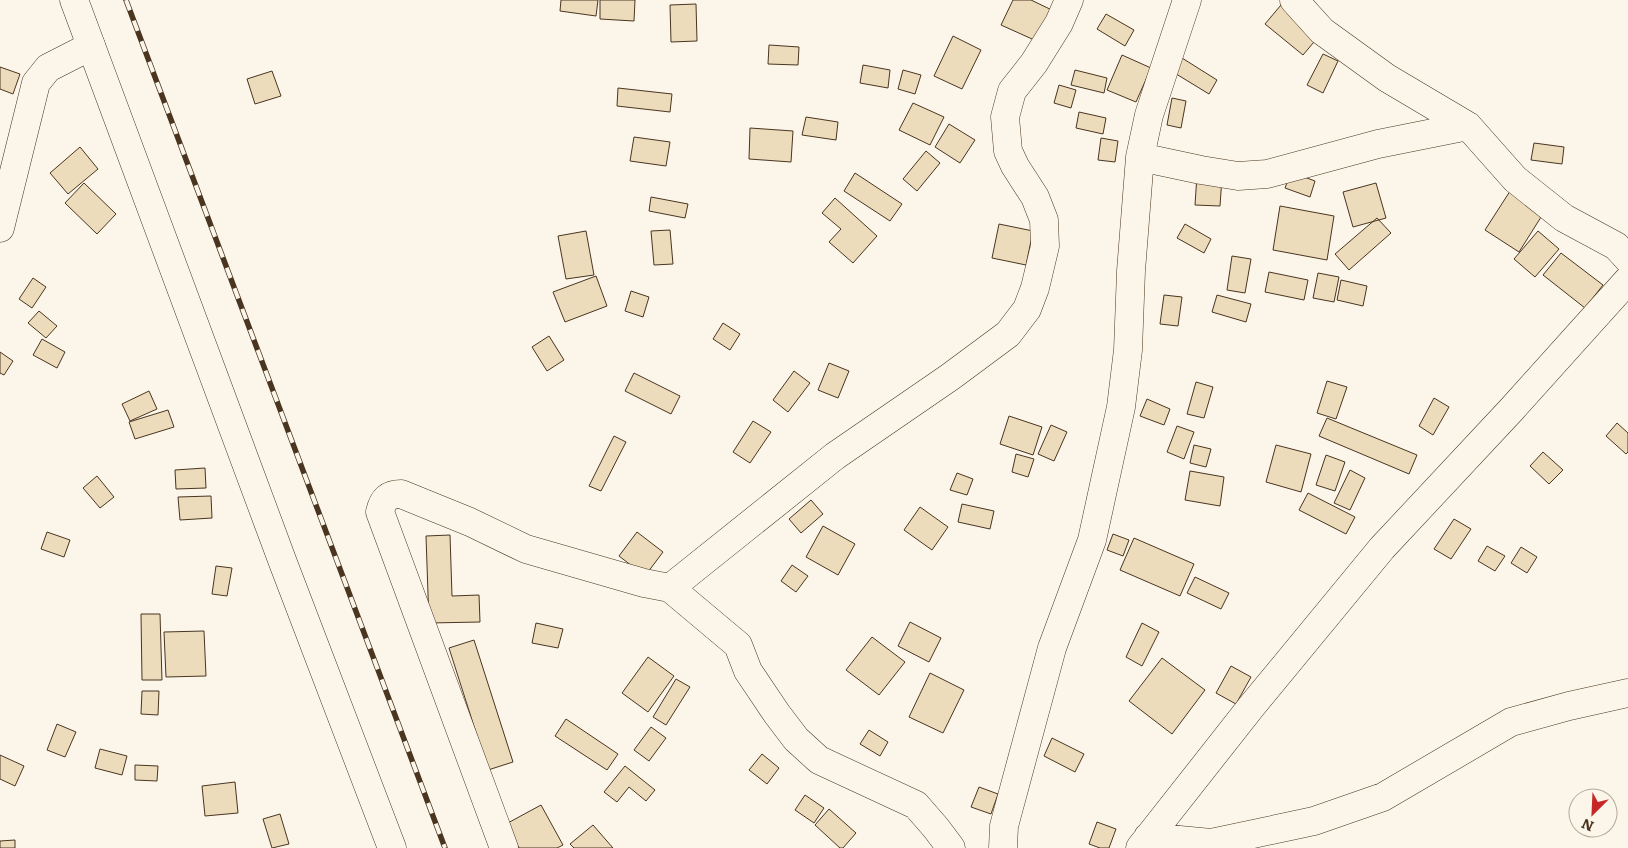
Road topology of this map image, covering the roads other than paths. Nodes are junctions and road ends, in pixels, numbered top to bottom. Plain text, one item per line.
1 (74, 0) edge
2 (1069, 0) edge
3 (1188, 0) edge
4 (1294, 0) edge
5 (91, 46) junction
6 (1468, 126) junction
7 (1140, 157) junction
8 (0, 228) edge
9 (1628, 259) edge
10 (1628, 280) edge
11 (670, 588) junction
12 (1628, 693) edge
13 (1144, 843) edge
14 (1217, 845) edge
15 (392, 848) edge
16 (504, 848) edge
17 (951, 848) edge
18 (1003, 848) edge

1 - 5 street
2 - 11 street
3 - 7 street
4 - 6 street
5 - 8 street
5 - 15 street
6 - 7 street
6 - 9 street
7 - 18 street
10 - 13 street
11 - 16 street
11 - 17 street
12 - 14 street
13 - 14 street

